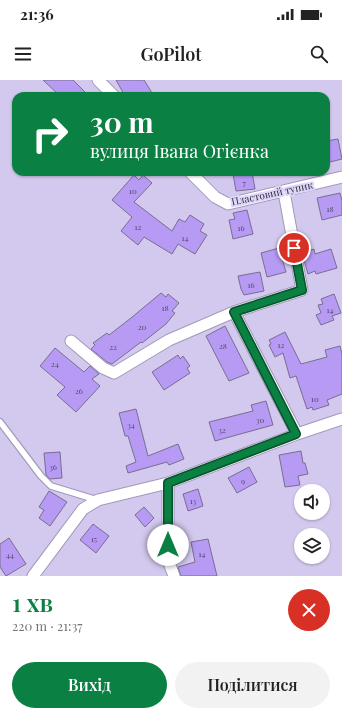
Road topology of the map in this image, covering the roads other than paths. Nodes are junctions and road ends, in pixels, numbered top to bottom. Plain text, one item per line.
1 (98, 80) edge
2 (110, 92) edge
3 (194, 176) edge
4 (342, 177) edge
5 (284, 192) junction
6 (234, 312) junction
7 (71, 341) dead end
8 (342, 420) edge
9 (0, 422) edge
10 (296, 434) junction
11 (168, 483) junction
12 (98, 500) junction
13 (33, 576) edge
14 (174, 576) edge

1 - 2 street
3 - 5 street, Пластовий тупик
4 - 5 street, Пластовий тупик
5 - 6 street
6 - 7 street
6 - 10 street
8 - 10 street
9 - 12 lane
10 - 11 street
11 - 12 street
11 - 14 street
12 - 13 street

